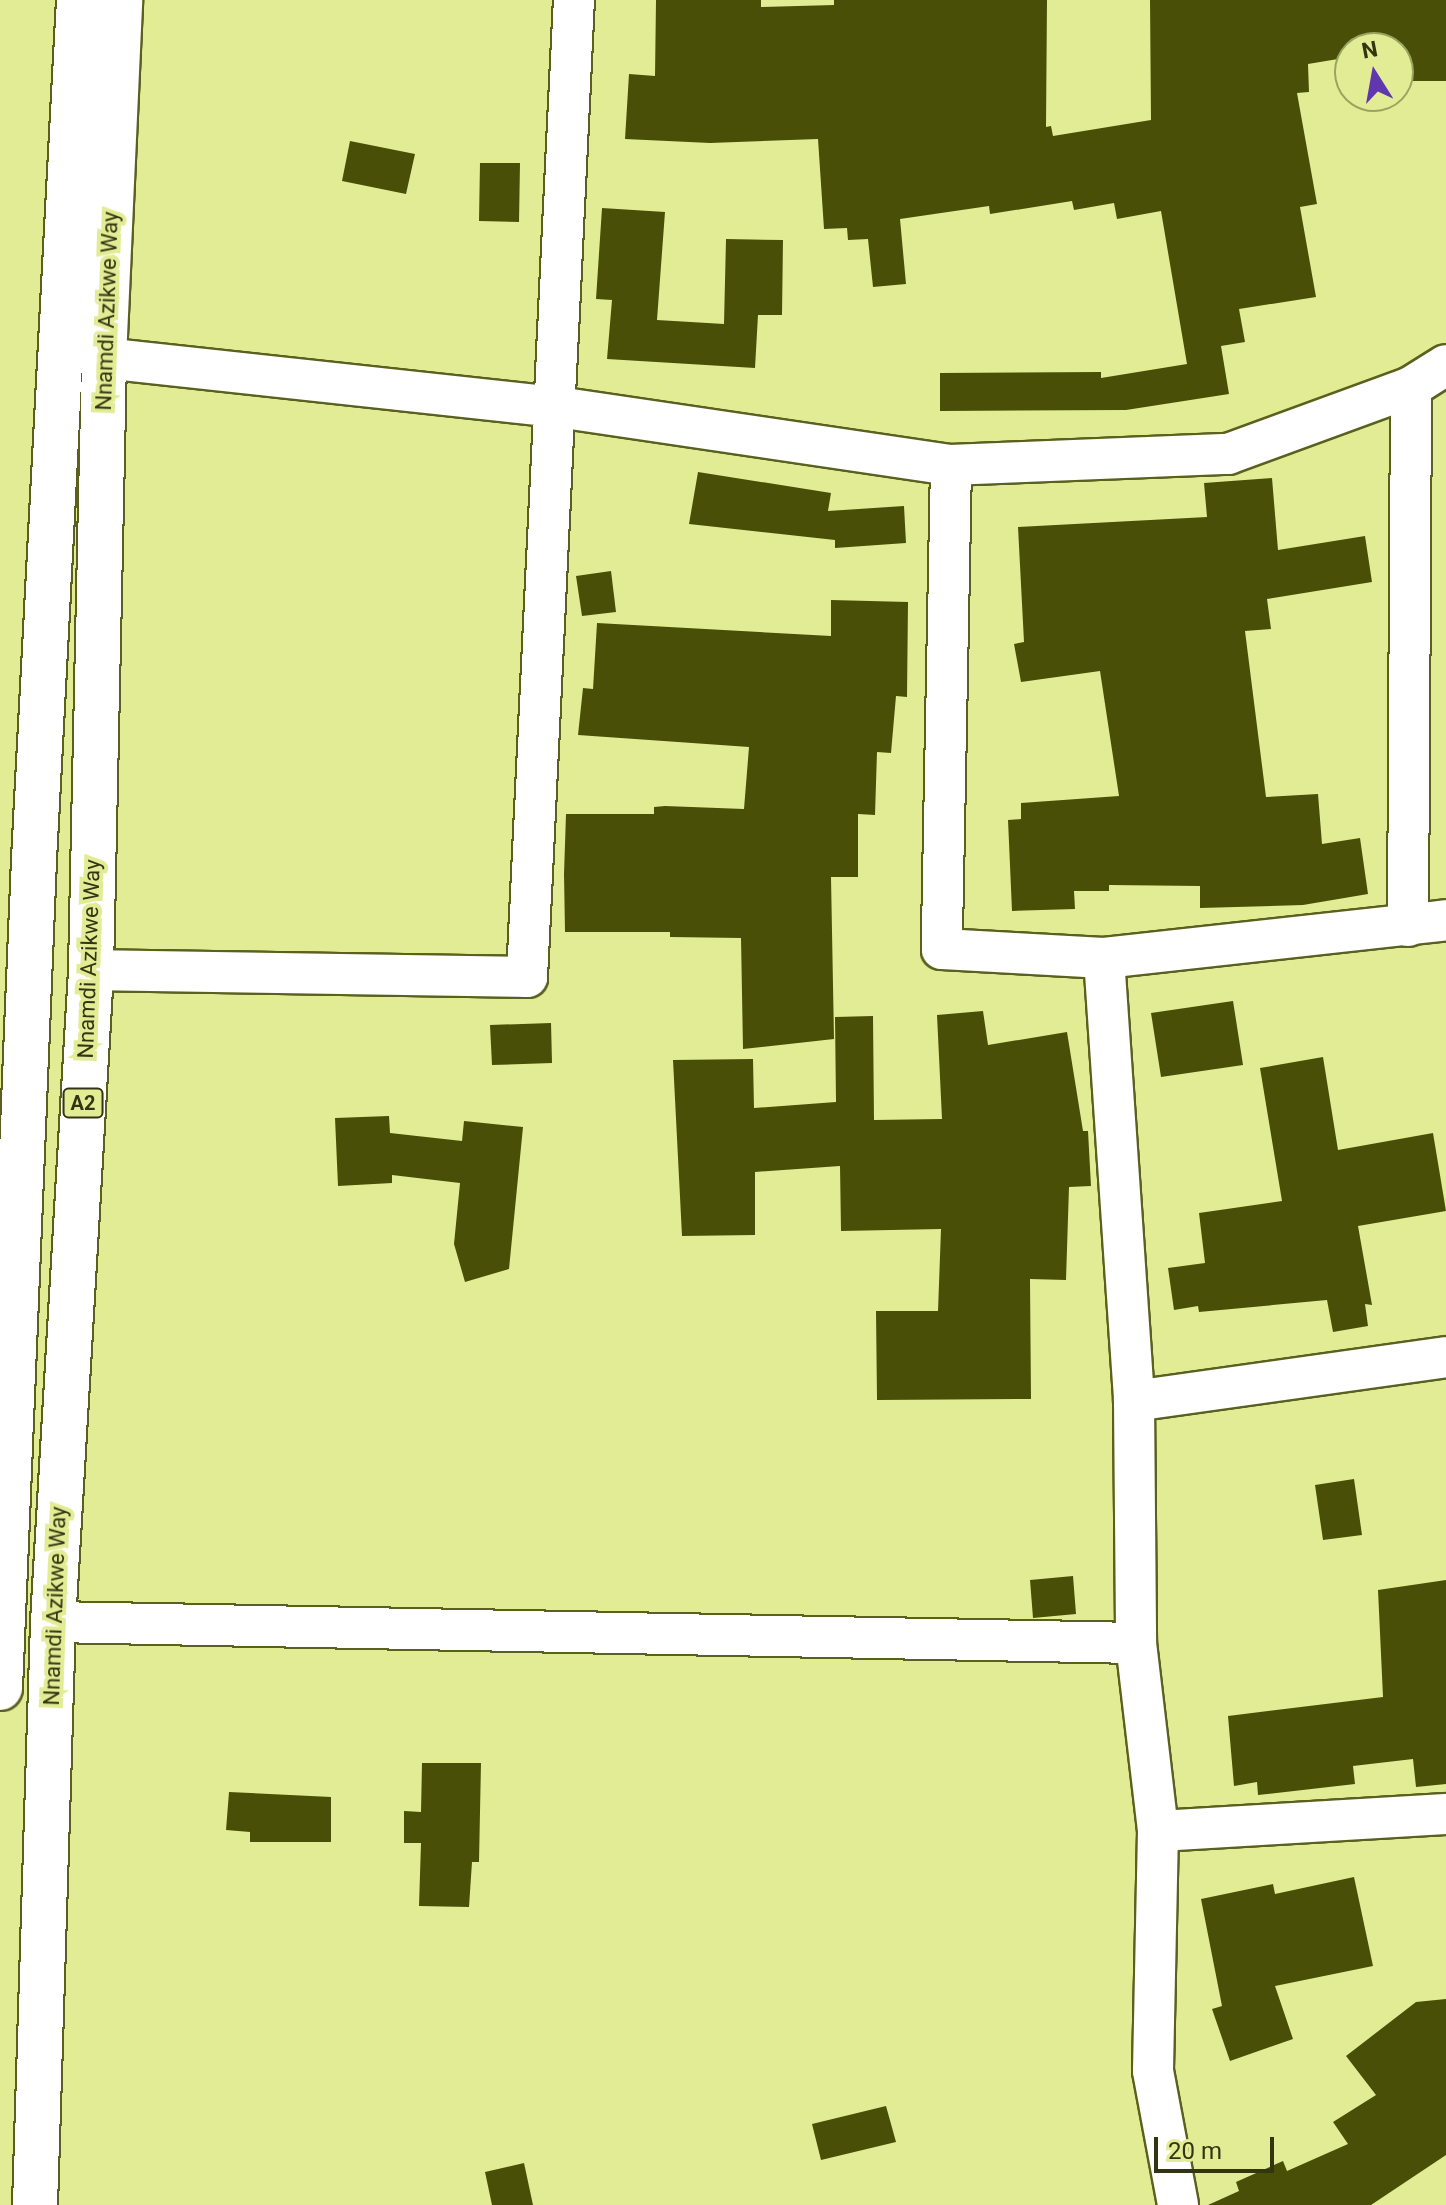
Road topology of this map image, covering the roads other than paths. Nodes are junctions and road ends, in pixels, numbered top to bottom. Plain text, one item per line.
1 (79, 0) edge
2 (120, 0) edge
3 (574, 0) edge
4 (104, 358) junction
5 (1446, 365) edge
6 (1411, 387) junction
7 (557, 407) junction
8 (951, 465) junction
9 (1427, 923) edge
10 (1104, 958) junction
11 (91, 970) junction
12 (1446, 1357) edge
13 (1134, 1401) junction
14 (53, 1622) junction
15 (1136, 1643) junction
16 (0, 1688) edge
17 (1446, 1814) edge
18 (1158, 1831) junction
19 (35, 2205) edge
20 (1178, 2205) edge

1 - 16 highway, Nnamdi Azikwe Way
2 - 4 highway, Nnamdi Azikwe Way / A2
3 - 7 street
4 - 7 street
4 - 11 highway, Nnamdi Azikwe Way / A2
5 - 6 street
6 - 8 street
6 - 9 street
7 - 8 street
7 - 11 street
8 - 10 street
9 - 10 street
10 - 13 street
11 - 14 highway, Nnamdi Azikwe Way / A2
12 - 13 street
13 - 15 street
14 - 15 street
14 - 19 highway, Nnamdi Azikwe Way / A2
15 - 18 street
17 - 18 street
18 - 20 street

